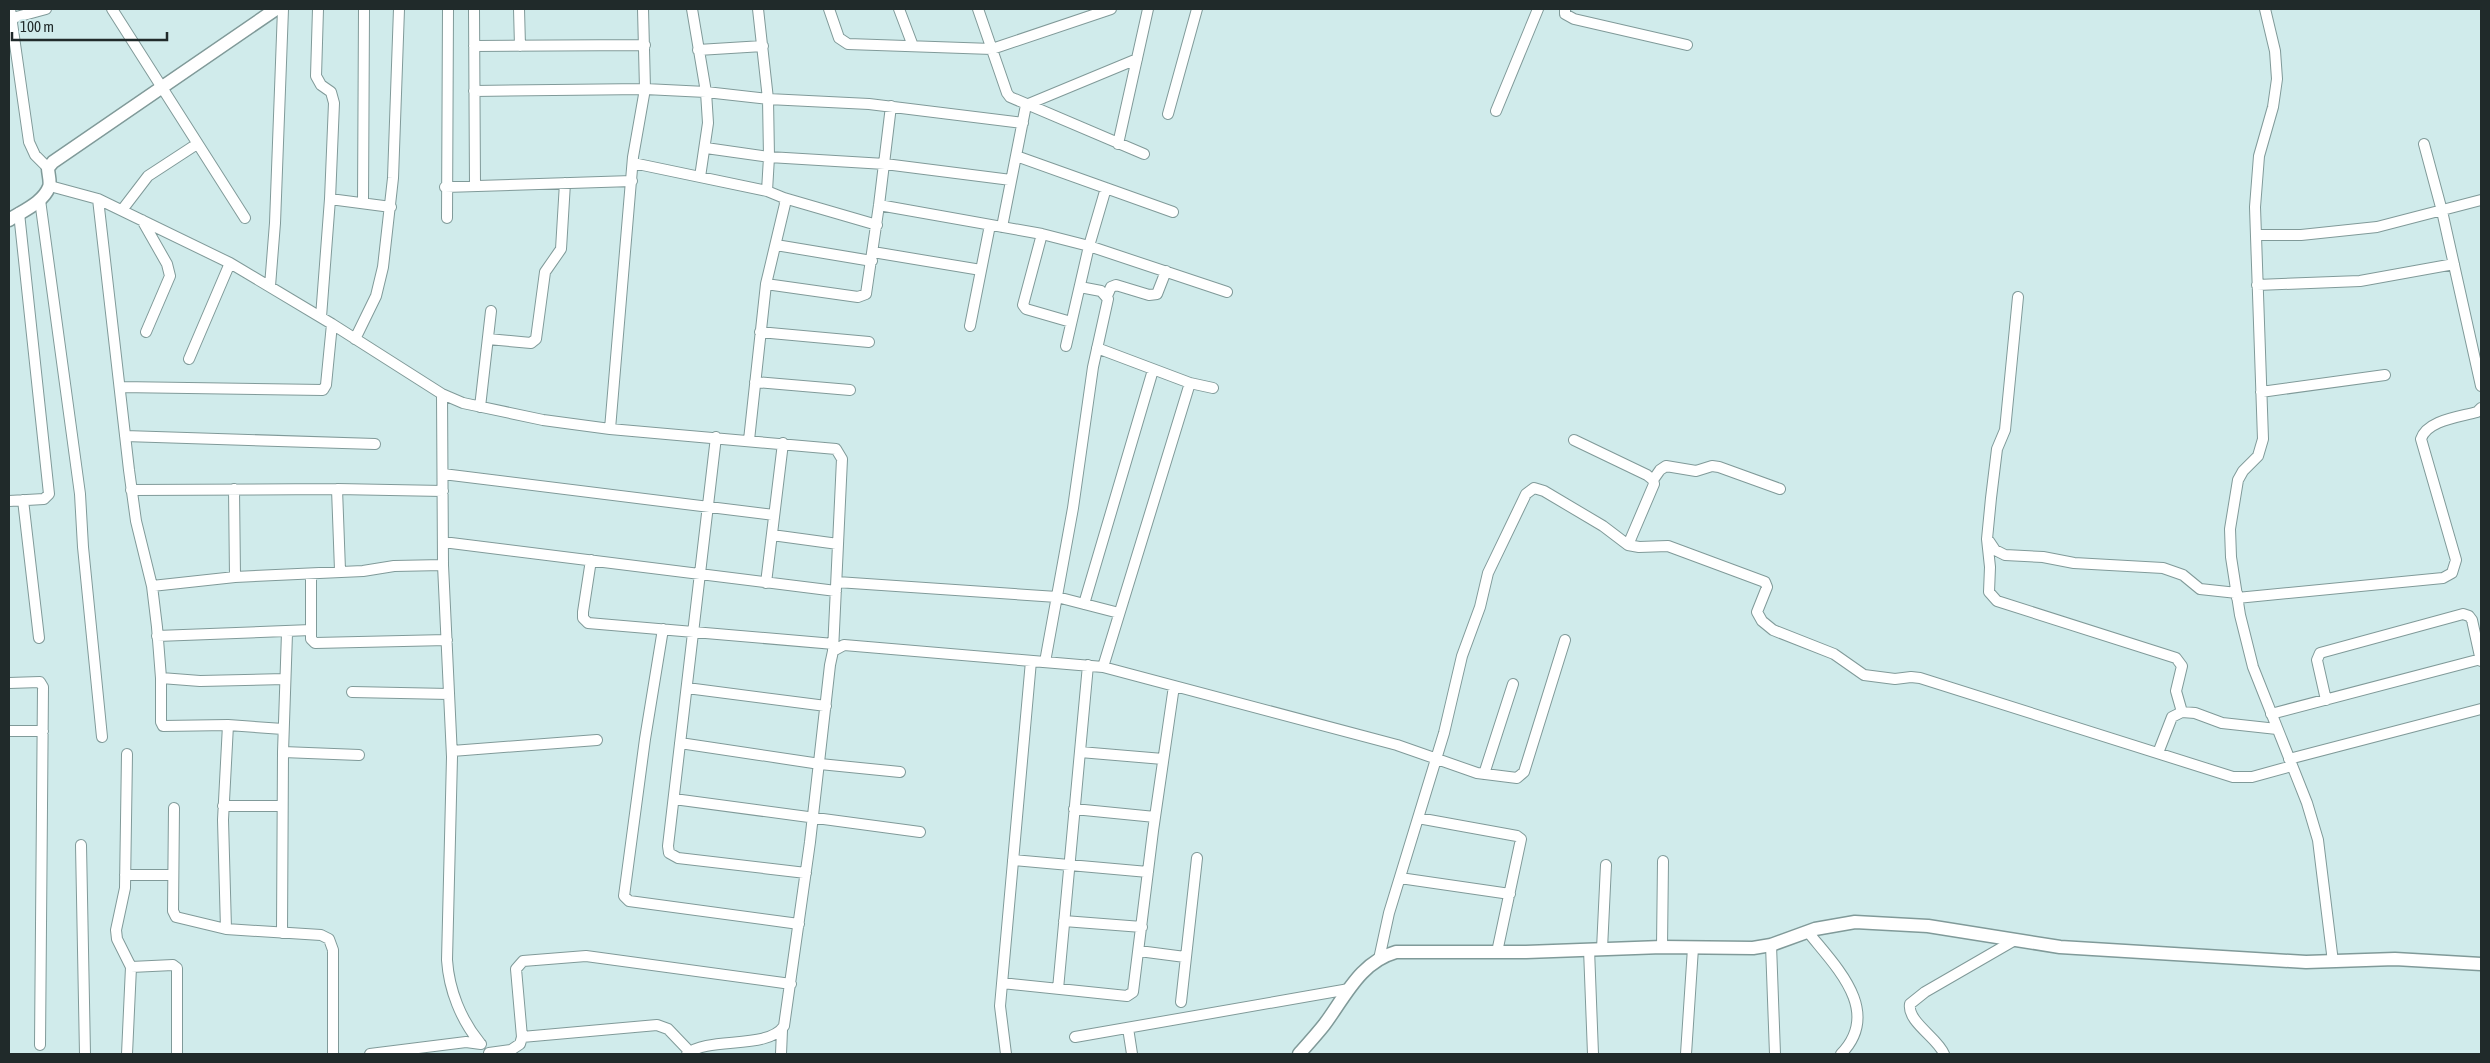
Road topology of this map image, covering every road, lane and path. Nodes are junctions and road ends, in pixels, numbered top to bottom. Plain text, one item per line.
1 (46, 9) edge
2 (112, 9) edge
3 (276, 9) edge
4 (283, 9) edge
5 (318, 9) edge
6 (364, 9) edge
7 (399, 9) edge
8 (448, 9) edge
9 (474, 9) edge
10 (519, 9) edge
11 (644, 9) edge
12 (692, 9) edge
13 (758, 9) edge
14 (829, 9) edge
15 (899, 9) edge
16 (978, 9) edge
17 (1111, 9) edge
18 (1148, 9) edge
19 (1197, 9) edge
20 (1538, 9) edge
21 (1565, 9) edge
22 (2265, 9) edge
23 (10, 15) edge
24 (645, 45) junction
25 (474, 46) junction
26 (520, 46) junction
27 (763, 46) junction
28 (913, 46) junction
29 (1687, 46) dead end
30 (992, 49) junction
31 (698, 50) junction
32 (1137, 58) junction
33 (14, 72) edge
34 (161, 88) junction
35 (644, 89) junction
36 (474, 91) junction
37 (706, 92) junction
38 (768, 99) junction
39 (1026, 105) junction
40 (891, 106) junction
41 (1496, 111) dead end
42 (1168, 114) dead end
43 (1023, 123) junction
44 (197, 144) junction
45 (1118, 144) junction
46 (2424, 144) dead end
47 (706, 148) junction
48 (1144, 154) dead end
49 (1016, 156) junction
50 (769, 157) junction
51 (633, 163) junction
52 (885, 164) junction
53 (48, 168) junction
54 (700, 177) junction
55 (632, 180) junction
56 (1011, 180) junction
57 (565, 183) junction
58 (50, 186) junction
59 (475, 186) junction
60 (445, 187) junction
61 (1106, 188) junction
62 (767, 191) junction
63 (784, 198) junction
64 (98, 199) junction
65 (330, 199) junction
66 (40, 200) junction
67 (2481, 200) edge
68 (363, 203) junction
69 (879, 205) junction
70 (391, 207) junction
71 (122, 210) junction
72 (2442, 211) junction
73 (1173, 212) dead end
74 (14, 216) edge
75 (245, 218) dead end
76 (446, 218) dead end
77 (142, 220) junction
78 (876, 225) junction
79 (990, 225) junction
80 (1002, 227) junction
81 (1042, 234) junction
82 (2256, 235) junction
83 (776, 245) junction
84 (1089, 246) junction
85 (872, 256) junction
86 (230, 263) junction
87 (2454, 264) junction
88 (981, 270) junction
89 (1166, 272) junction
90 (766, 284) junction
91 (2257, 285) junction
92 (270, 286) junction
93 (1080, 287) junction
94 (1227, 292) dead end
95 (1107, 296) junction
96 (2018, 297) dead end
97 (491, 311) dead end
98 (320, 317) junction
99 (1071, 322) junction
100 (332, 324) junction
101 (970, 326) dead end
102 (146, 332) dead end
103 (760, 332) junction
104 (355, 339) junction
105 (488, 339) junction
106 (869, 342) dead end
107 (1066, 346) dead end
108 (1097, 348) junction
109 (189, 359) dead end
110 (1153, 370) junction
111 (2385, 375) dead end
112 (755, 382) junction
113 (1190, 383) junction
114 (2481, 386) edge
115 (120, 387) junction
116 (1213, 388) dead end
117 (850, 390) dead end
118 (2261, 392) junction
119 (442, 394) junction
120 (480, 407) junction
121 (2481, 408) edge
122 (610, 429) junction
123 (125, 436) junction
124 (716, 438) junction
125 (749, 440) junction
126 (1574, 440) dead end
127 (783, 443) junction
128 (375, 444) dead end
129 (443, 474) junction
130 (1653, 480) junction
131 (234, 489) junction
132 (336, 489) junction
133 (1780, 489) dead end
134 (131, 490) junction
135 (443, 491) junction
136 (23, 500) junction
137 (9, 501) edge
138 (709, 507) junction
139 (774, 515) junction
140 (772, 535) junction
141 (1987, 539) junction
142 (443, 542) junction
143 (838, 544) junction
144 (1628, 545) junction
145 (592, 560) junction
146 (443, 565) junction
147 (340, 570) junction
148 (311, 574) junction
149 (235, 576) junction
150 (700, 576) junction
151 (766, 583) junction
152 (152, 586) junction
153 (836, 587) junction
154 (2237, 595) junction
155 (1057, 597) junction
156 (1084, 604) junction
157 (1119, 613) junction
158 (663, 629) junction
159 (311, 630) junction
160 (693, 631) junction
161 (288, 632) junction
162 (157, 636) junction
163 (39, 638) dead end
164 (447, 640) junction
165 (1565, 640) dead end
166 (833, 648) junction
167 (2481, 660) edge
168 (1031, 661) junction
169 (1044, 662) junction
170 (1088, 665) junction
171 (1103, 667) junction
172 (161, 678) junction
173 (285, 679) junction
174 (9, 683) edge
175 (1513, 684) dead end
176 (1174, 686) junction
177 (687, 688) junction
178 (352, 692) dead end
179 (449, 694) junction
180 (2326, 700) junction
181 (826, 706) junction
182 (2481, 709) edge
183 (2182, 712) junction
184 (2271, 714) junction
185 (228, 725) junction
186 (2277, 728) junction
187 (283, 729) junction
188 (9, 731) edge
189 (43, 731) junction
190 (102, 737) dead end
191 (597, 740) dead end
192 (680, 743) junction
193 (452, 751) junction
194 (282, 752) junction
195 (1080, 752) junction
196 (2158, 753) junction
197 (127, 754) dead end
198 (359, 755) dead end
199 (1437, 758) junction
200 (1163, 759) junction
201 (2290, 762) junction
202 (820, 764) junction
203 (900, 772) dead end
204 (1484, 774) junction
205 (674, 799) junction
206 (224, 806) junction
207 (282, 806) junction
208 (174, 808) dead end
209 (1074, 809) junction
210 (813, 817) junction
211 (1155, 817) junction
212 (1418, 818) junction
213 (920, 832) dead end
214 (81, 845) dead end
215 (1197, 858) dead end
216 (1013, 860) junction
217 (1663, 861) dead end
218 (1069, 865) junction
219 (1606, 865) dead end
220 (1148, 872) junction
221 (806, 873) junction
222 (125, 875) junction
223 (174, 875) junction
224 (1400, 878) junction
225 (1510, 894) junction
226 (1064, 921) junction
227 (799, 924) junction
228 (1142, 928) junction
229 (226, 929) junction
230 (1808, 932) junction
231 (282, 933) junction
232 (2016, 940) junction
233 (1772, 945) junction
234 (1662, 947) junction
235 (1694, 948) junction
236 (1588, 949) junction
237 (1602, 949) junction
238 (1139, 951) junction
239 (1497, 952) junction
240 (1185, 957) junction
241 (1379, 959) junction
242 (2333, 962) junction
243 (2481, 964) edge
244 (131, 967) junction
245 (1002, 983) junction
246 (791, 984) junction
247 (1058, 989) junction
248 (1349, 989) junction
249 (1181, 1002) dead end
250 (1128, 1028) junction
251 (782, 1030) junction
252 (522, 1037) junction
253 (1075, 1037) dead end
254 (480, 1043) junction
255 (40, 1045) dead end
256 (688, 1053) edge
257 (85, 1054) edge
258 (127, 1054) edge
259 (177, 1054) edge
260 (333, 1054) edge
261 (370, 1054) edge
262 (489, 1054) edge
263 (781, 1054) edge
264 (1006, 1054) edge
265 (1132, 1054) edge
266 (1298, 1054) edge
267 (1592, 1054) edge
268 (1686, 1054) edge
269 (1775, 1054) edge
270 (1841, 1054) edge
271 (1944, 1054) edge

1 - 23 street
2 - 34 street
3 - 34 street
4 - 92 street
5 - 65 street
6 - 68 street
7 - 70 street
8 - 60 street
9 - 25 street
10 - 26 street
11 - 24 street
12 - 31 street
13 - 27 street
14 - 28 street
15 - 28 street
16 - 30 street
17 - 30 street
18 - 32 street
19 - 42 street
20 - 41 street
21 - 29 street
22 - 82 street
23 - 33 street
24 - 26 street
24 - 35 street
25 - 26 street
25 - 36 street
27 - 31 street
27 - 38 street
28 - 30 street
30 - 39 street
31 - 37 street
32 - 39 street
32 - 45 street
33 - 53 street
34 - 44 street
34 - 53 street
35 - 36 street
35 - 37 street
35 - 51 street
36 - 59 street
37 - 38 street
37 - 47 street
38 - 40 street
38 - 50 street
39 - 43 street
39 - 45 street
40 - 43 street
40 - 52 street
43 - 49 street
44 - 71 street
44 - 75 street
45 - 48 street
46 - 72 street
47 - 50 street
47 - 54 street
49 - 56 street
49 - 61 street
50 - 52 street
50 - 62 street
51 - 54 street
51 - 55 street
52 - 56 street
52 - 69 street
53 - 58 street
54 - 62 street
55 - 57 street
55 - 122 street
56 - 80 street
57 - 59 street
57 - 105 street
58 - 64 street
58 - 66 street
59 - 60 street
60 - 76 street
61 - 73 street
61 - 84 street
62 - 63 street
63 - 78 street
63 - 83 street
64 - 71 street
64 - 115 street
65 - 68 street
65 - 98 street
66 - 74 street
66 - 190 street
67 - 72 street
68 - 70 street
69 - 78 street
69 - 79 street
70 - 104 street
71 - 77 street
72 - 82 street
72 - 87 street
74 - 136 street
77 - 86 street
77 - 102 street
78 - 85 street
79 - 80 street
79 - 88 street
80 - 81 street
81 - 84 street
81 - 99 street
82 - 91 street
83 - 85 street
83 - 90 street
84 - 89 street
84 - 93 street
85 - 88 street
85 - 90 street
86 - 92 street
86 - 109 street
87 - 91 street
87 - 114 street
88 - 101 street
89 - 94 street
89 - 95 street
90 - 103 street
91 - 118 street
92 - 98 street
93 - 95 street
93 - 99 street
95 - 108 street
96 - 141 street
97 - 105 street
98 - 100 street
99 - 107 street
100 - 104 street
100 - 115 street
103 - 106 street
103 - 112 street
104 - 119 street
105 - 120 street
108 - 110 street
108 - 155 street
110 - 113 street
110 - 156 street
111 - 118 street
112 - 117 street
112 - 125 street
113 - 116 street
113 - 157 street
115 - 123 street
118 - 154 street
119 - 120 street
119 - 129 street
120 - 122 street
121 - 154 street
122 - 124 street
123 - 128 street
123 - 134 street
124 - 125 street
124 - 138 street
125 - 127 street
126 - 130 street
127 - 139 street
127 - 143 street
129 - 135 street
129 - 138 street
130 - 133 street
130 - 144 street
131 - 132 street
131 - 134 street
131 - 149 street
132 - 135 street
132 - 147 street
134 - 152 street
135 - 142 street
136 - 137 street
136 - 163 street
138 - 139 street
138 - 150 street
139 - 140 street
140 - 143 street
140 - 151 street
141 - 154 street
141 - 183 street
142 - 145 street
142 - 146 street
143 - 153 street
144 - 196 street
144 - 199 street
145 - 150 street
145 - 158 street
146 - 147 street
146 - 164 street
147 - 148 street
148 - 149 street
148 - 159 street
149 - 152 street
150 - 151 street
150 - 160 street
151 - 153 street
152 - 162 street
153 - 155 street
153 - 166 street
154 - 184 street
155 - 156 street
155 - 169 street
156 - 157 street
157 - 171 street
158 - 160 street
158 - 227 street
159 - 161 street
159 - 164 street
160 - 166 street
160 - 177 street
161 - 162 street
161 - 173 street
162 - 172 street
164 - 179 street
165 - 204 street
166 - 168 street
166 - 181 street
167 - 180 street
167 - 180 street
168 - 169 street
168 - 216 street
169 - 170 street
170 - 171 street
170 - 195 street
171 - 176 street
172 - 173 street
172 - 185 street
173 - 187 street
174 - 189 street
175 - 204 street
176 - 199 street
176 - 200 street
177 - 181 street
177 - 192 street
178 - 179 street
179 - 193 street
180 - 184 street
181 - 202 street
182 - 201 street
183 - 186 street
183 - 196 street
184 - 186 street
185 - 187 street
185 - 206 street
186 - 201 street
187 - 194 street
188 - 189 street
189 - 255 street
191 - 193 street
192 - 202 street
192 - 205 street
193 - 254 street
194 - 198 street
194 - 207 street
195 - 200 street
195 - 209 street
196 - 201 street
197 - 222 street
199 - 204 street
199 - 212 street
200 - 211 street
201 - 242 street
202 - 203 street
202 - 210 street
205 - 210 street
205 - 221 street
206 - 207 street
206 - 229 street
207 - 231 street
208 - 223 street
209 - 211 street
209 - 218 street
210 - 213 street
210 - 221 street
211 - 220 street
212 - 224 street
212 - 225 street
214 - 257 street
215 - 240 street
216 - 218 street
216 - 245 street
217 - 234 street
218 - 220 street
218 - 226 street
219 - 237 street
220 - 228 street
221 - 227 street
222 - 223 street
222 - 244 street
223 - 229 street
224 - 225 street
224 - 241 street
225 - 239 street
226 - 228 street
226 - 247 street
227 - 246 street
228 - 238 street
229 - 231 street
230 - 232 street
230 - 233 street
230 - 270 street
231 - 260 street
232 - 242 street
232 - 271 street
233 - 235 street
233 - 269 street
234 - 235 street
234 - 237 street
235 - 268 street
236 - 237 street
236 - 239 street
236 - 267 street
238 - 240 street
238 - 247 street
239 - 241 street
240 - 249 street
241 - 248 street
242 - 243 street
244 - 258 street
244 - 259 street
245 - 247 street
245 - 264 street
246 - 251 street
246 - 252 street
248 - 250 street
248 - 266 street
250 - 253 street
250 - 265 street
251 - 256 street
251 - 263 street
252 - 256 street
252 - 262 street
254 - 261 street
254 - 262 street

